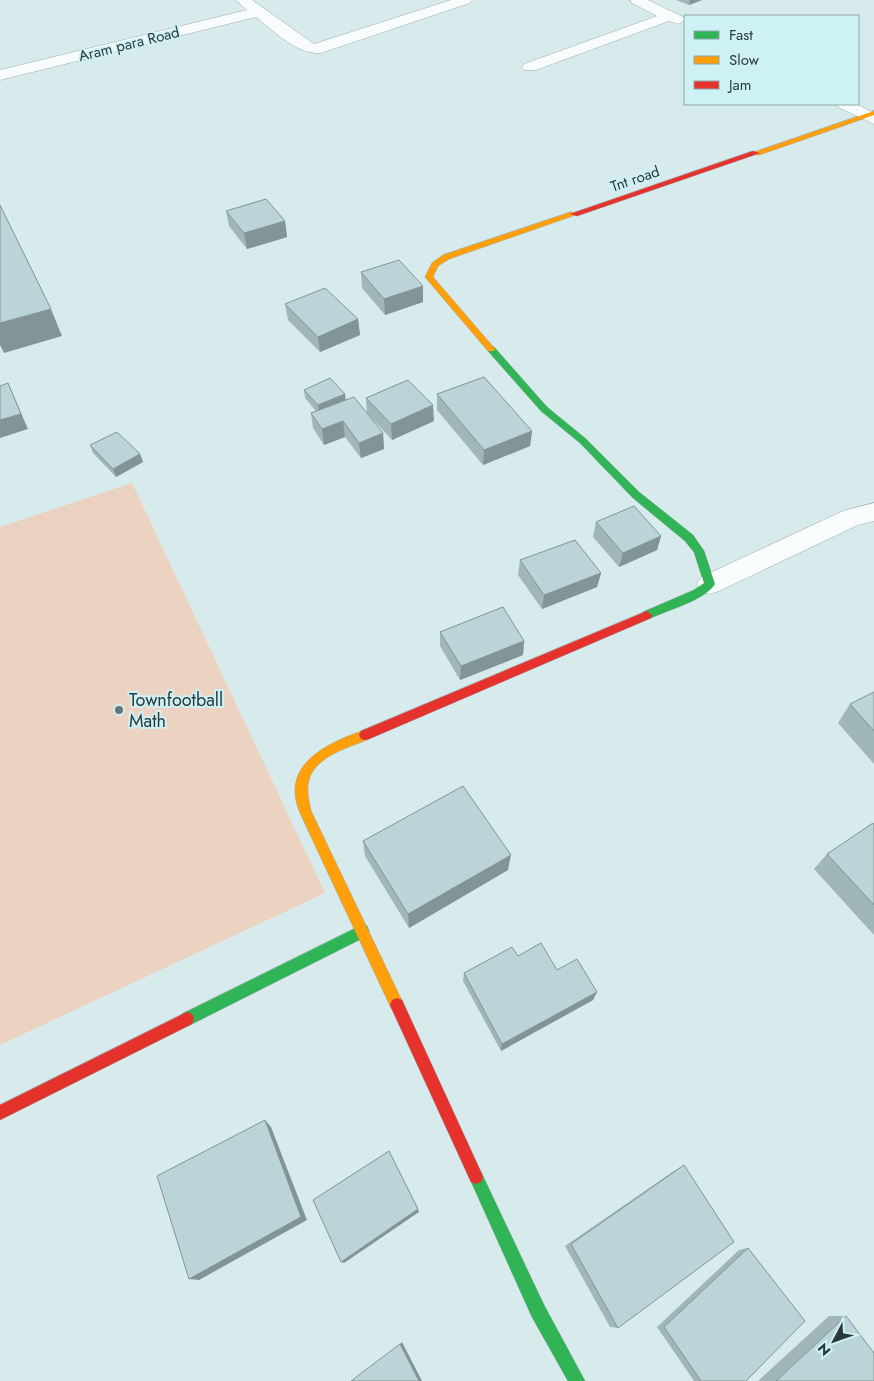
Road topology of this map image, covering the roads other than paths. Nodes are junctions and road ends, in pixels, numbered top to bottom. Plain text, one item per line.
1 (242, 0) edge
2 (465, 0) edge
3 (637, 0) edge
4 (257, 12) junction
5 (670, 16) junction
6 (684, 23) edge
7 (530, 67) dead end
8 (0, 75) edge
9 (846, 105) edge
10 (872, 116) edge
11 (874, 512) edge
12 (710, 584) junction
13 (362, 931) junction
14 (0, 1113) edge
15 (576, 1381) edge

1 - 4 street
2 - 4 street
3 - 5 street
4 - 8 street, Aram para Road
5 - 6 street
5 - 7 street
9 - 10 street
10 - 12 street, Tnt road
11 - 12 street
12 - 13 street
13 - 14 street
13 - 15 street

